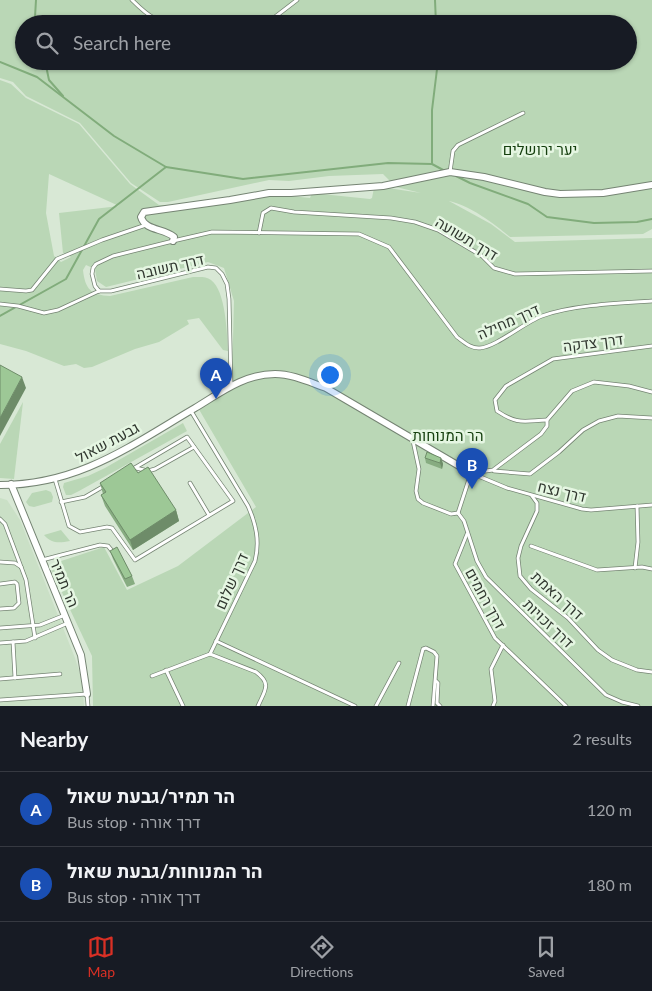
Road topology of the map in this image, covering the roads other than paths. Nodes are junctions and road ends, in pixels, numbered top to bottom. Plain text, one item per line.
1 (132, 0) edge
2 (297, 0) edge
3 (147, 15) edge
4 (278, 15) edge
5 (523, 113) dead end
6 (450, 172) junction
7 (652, 185) edge
8 (146, 225) junction
9 (259, 233) junction
10 (173, 241) junction
11 (652, 271) edge
12 (0, 289) edge
13 (99, 291) junction
14 (652, 301) edge
15 (0, 304) edge
16 (652, 346) edge
17 (231, 385) junction
18 (652, 392) edge
19 (190, 410) junction
20 (652, 418) edge
21 (547, 420) junction
22 (413, 440) junction
23 (194, 447) junction
24 (135, 467) junction
25 (493, 470) junction
26 (127, 472) edge
27 (471, 473) junction
28 (54, 479) junction
29 (110, 482) edge
30 (190, 483) dead end
31 (11, 484) junction
32 (0, 485) edge
33 (532, 496) junction
34 (61, 502) junction
35 (652, 505) edge
36 (636, 506) junction
37 (458, 513) junction
38 (210, 515) junction
39 (0, 519) edge
40 (468, 533) junction
41 (531, 546) dead end
42 (113, 553) edge
43 (42, 560) junction
44 (0, 562) edge
45 (22, 568) junction
46 (635, 568) junction
47 (652, 569) edge
48 (0, 584) edge
49 (0, 609) edge
50 (65, 615) junction
51 (68, 623) junction
52 (33, 626) junction
53 (0, 628) edge
54 (35, 638) junction
55 (216, 641) junction
56 (13, 642) junction
57 (0, 643) edge
58 (502, 645) junction
59 (210, 654) junction
60 (399, 663) dead end
61 (166, 670) junction
62 (652, 672) edge
63 (60, 674) dead end
64 (152, 676) dead end
65 (15, 678) junction
66 (0, 679) edge
67 (435, 680) junction
68 (87, 694) junction
69 (0, 700) edge
70 (88, 706) edge
71 (183, 706) edge
72 (258, 706) edge
73 (355, 706) edge
74 (376, 706) edge
75 (408, 706) edge
76 (433, 706) edge
77 (440, 706) edge
78 (493, 706) edge
79 (566, 706) edge
80 (638, 706) edge

1 - 3 lane
2 - 4 lane
5 - 6 lane
6 - 7 street
6 - 8 street
8 - 10 street
8 - 12 lane
9 - 10 lane
9 - 11 lane, דרך תשועה
9 - 14 lane, דרך מחילה
10 - 13 lane
13 - 15 lane
13 - 17 lane, דרך תשובה
16 - 21 lane, דרך צדקה
17 - 19 street, גבעת שאול
17 - 22 street, גבעת שאול
18 - 21 lane
19 - 28 street, גבעת שאול
19 - 55 lane, דרך שלום
20 - 25 lane
21 - 25 lane
22 - 27 street, גבעת שאול
22 - 37 lane
23 - 24 lane
23 - 24 lane
23 - 38 lane
24 - 26 lane
25 - 27 lane
27 - 33 lane, דרך נצח
27 - 37 lane
28 - 31 street, גבעת שאול
28 - 34 lane
29 - 34 lane
30 - 38 lane
31 - 32 street, גבעת שאול
31 - 43 street, הר תמיר
33 - 36 lane, דרך נצח
33 - 62 lane, דרך האמת
34 - 38 lane
35 - 36 lane, דרך נצח
36 - 46 lane
37 - 40 lane, דרך זכויות
39 - 45 lane
40 - 58 lane, דרך רחמים
40 - 80 lane, דרך זכויות
41 - 46 lane
42 - 43 lane
43 - 50 street, הר תמיר
44 - 45 lane
45 - 52 lane
46 - 47 lane
48 - 49 lane
50 - 51 street, הר תמיר
50 - 52 lane
51 - 54 lane
51 - 68 street, הר תמיר
52 - 53 lane
52 - 54 lane
54 - 56 lane
55 - 59 lane, דרך שלום
55 - 73 lane
56 - 57 lane
56 - 65 lane
58 - 78 lane
58 - 79 lane, דרך רחמים
59 - 61 lane
59 - 72 lane
60 - 74 lane
61 - 64 lane
61 - 71 lane
63 - 65 lane
65 - 66 lane
67 - 75 lane
67 - 76 lane
67 - 77 lane
68 - 69 lane
68 - 70 lane

